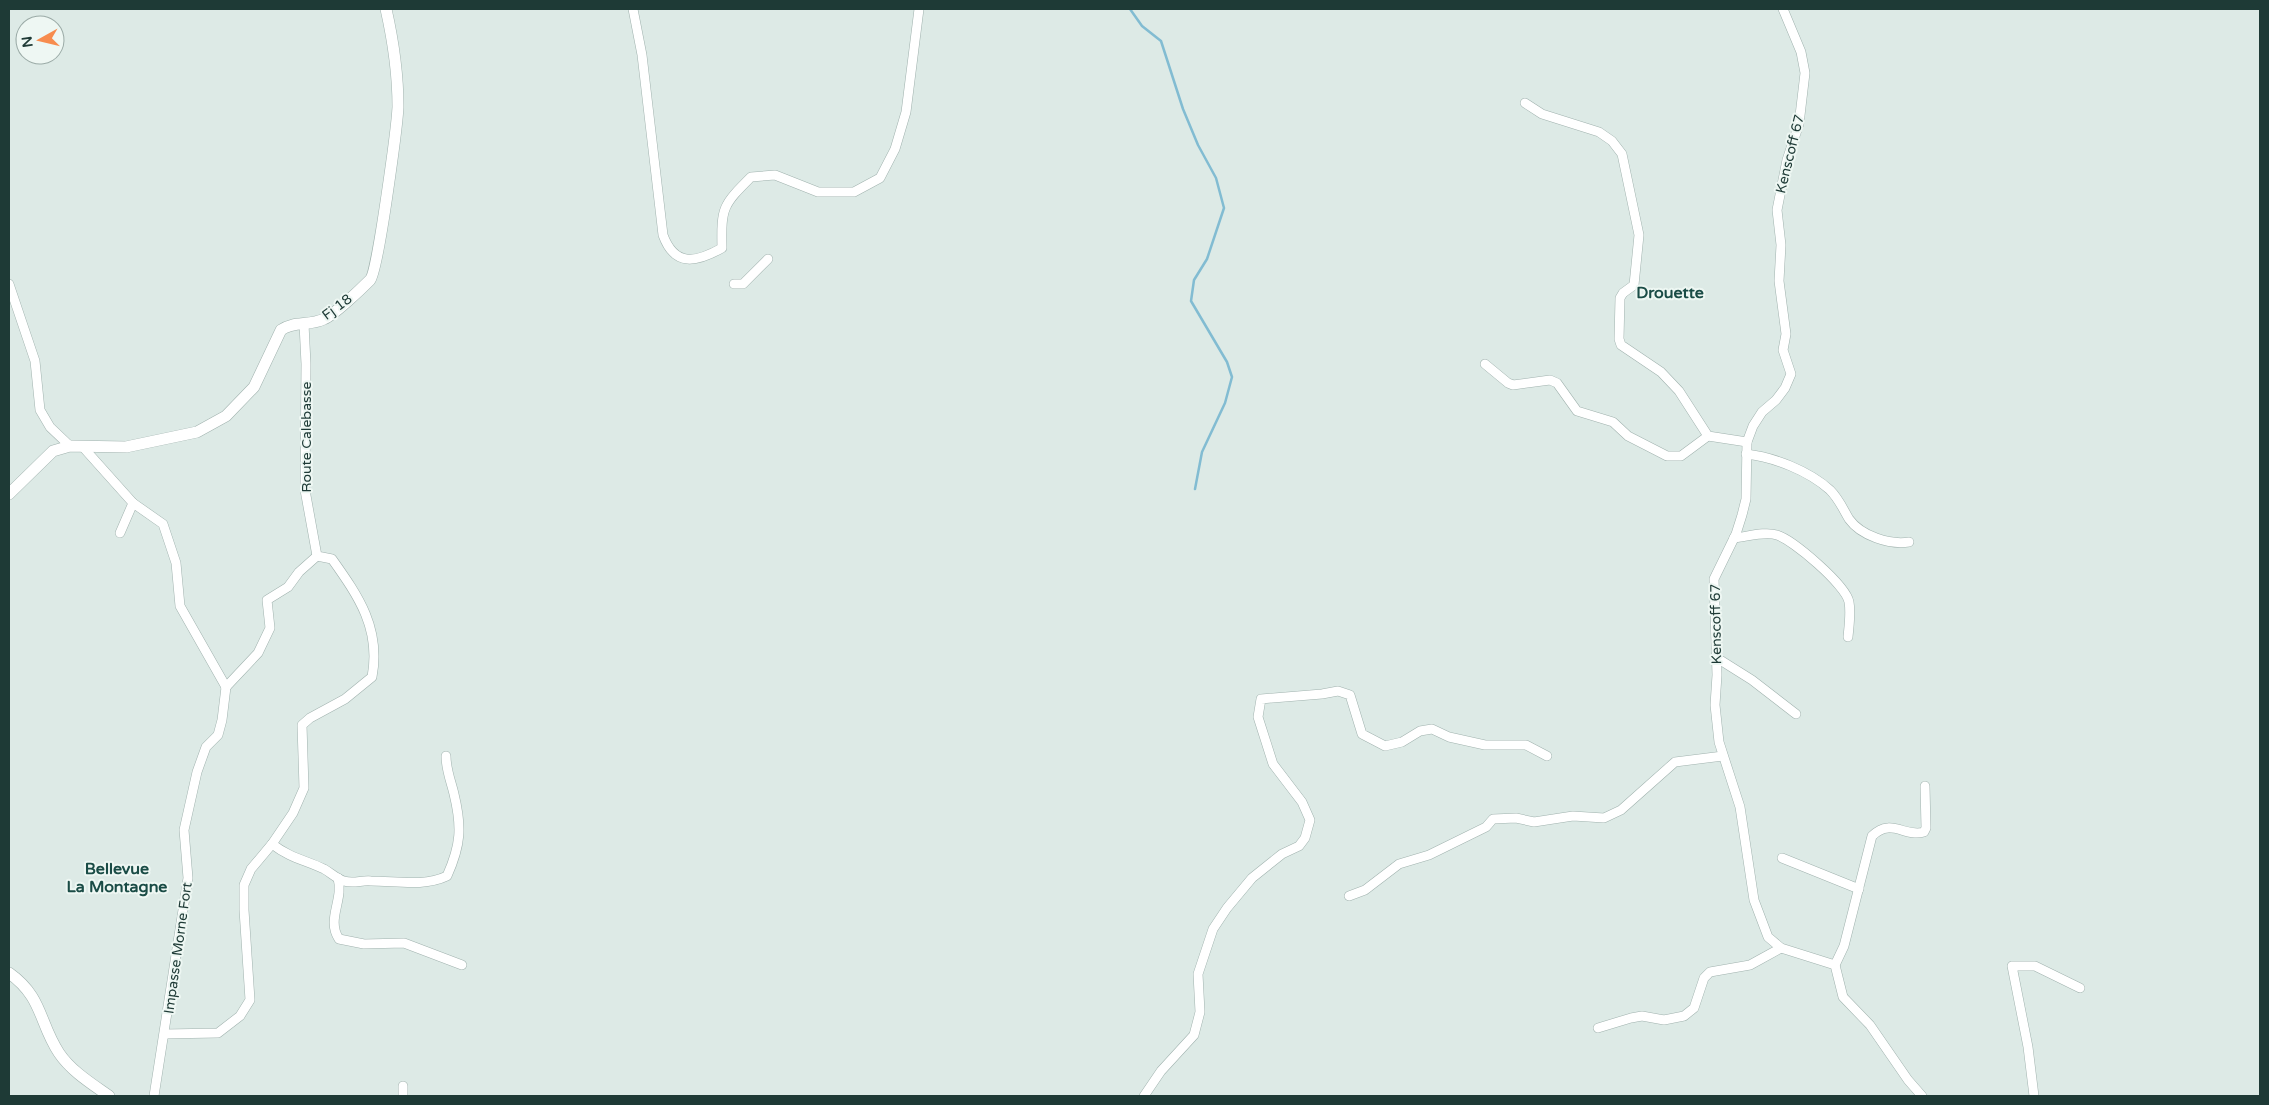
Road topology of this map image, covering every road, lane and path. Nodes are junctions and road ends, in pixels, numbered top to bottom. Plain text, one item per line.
1 (386, 9) edge
2 (633, 9) edge
3 (919, 9) edge
4 (1783, 9) edge
5 (1525, 103) dead end
6 (768, 259) dead end
7 (9, 284) edge
8 (734, 284) dead end
9 (304, 324) junction
10 (1486, 364) dead end
11 (1708, 436) junction
12 (1747, 442) junction
13 (70, 446) junction
14 (82, 446) junction
15 (1746, 454) junction
16 (9, 494) edge
17 (133, 503) junction
18 (120, 533) dead end
19 (1734, 538) junction
20 (1909, 542) dead end
21 (317, 556) junction
22 (1848, 637) dead end
23 (1717, 658) junction
24 (226, 687) junction
25 (1796, 714) dead end
26 (446, 756) dead end
27 (1547, 756) dead end
28 (1723, 756) junction
29 (1925, 786) dead end
30 (272, 844) junction
31 (1782, 858) dead end
32 (338, 878) junction
33 (1859, 889) junction
34 (1349, 896) dead end
35 (1781, 948) junction
36 (462, 965) dead end
37 (1835, 965) junction
38 (9, 973) edge
39 (2080, 988) dead end
40 (1598, 1028) dead end
41 (165, 1034) junction
42 (403, 1086) dead end
43 (109, 1096) edge
44 (154, 1096) edge
45 (403, 1096) edge
46 (1144, 1096) edge
47 (1922, 1096) edge
48 (2034, 1096) edge

1 - 9 street, Fj 18
2 - 3 street
4 - 12 street, Kenscoff 67
5 - 11 street
6 - 8 street
7 - 13 street
9 - 14 street, Fj 18
9 - 21 street, Route Calebasse
10 - 11 street
11 - 12 street
12 - 15 street, Kenscoff 67
13 - 14 street, Fj 18
13 - 16 street, Fj 18
14 - 17 street
15 - 19 street, Kenscoff 67
15 - 20 street
17 - 18 street
17 - 24 street
19 - 22 street
19 - 23 street, Kenscoff 67
21 - 24 street
21 - 30 street
23 - 25 street
23 - 28 street, Kenscoff 67
24 - 41 street, Impasse Morne Fort
26 - 32 street
27 - 46 street
28 - 34 street
28 - 35 street, Kenscoff 67
29 - 33 street
30 - 32 street
30 - 41 street
31 - 33 street
32 - 36 street
33 - 37 street
35 - 37 street
35 - 40 street
37 - 47 street
38 - 43 street
39 - 48 street
41 - 44 street, Impasse Morne Fort
42 - 45 street

